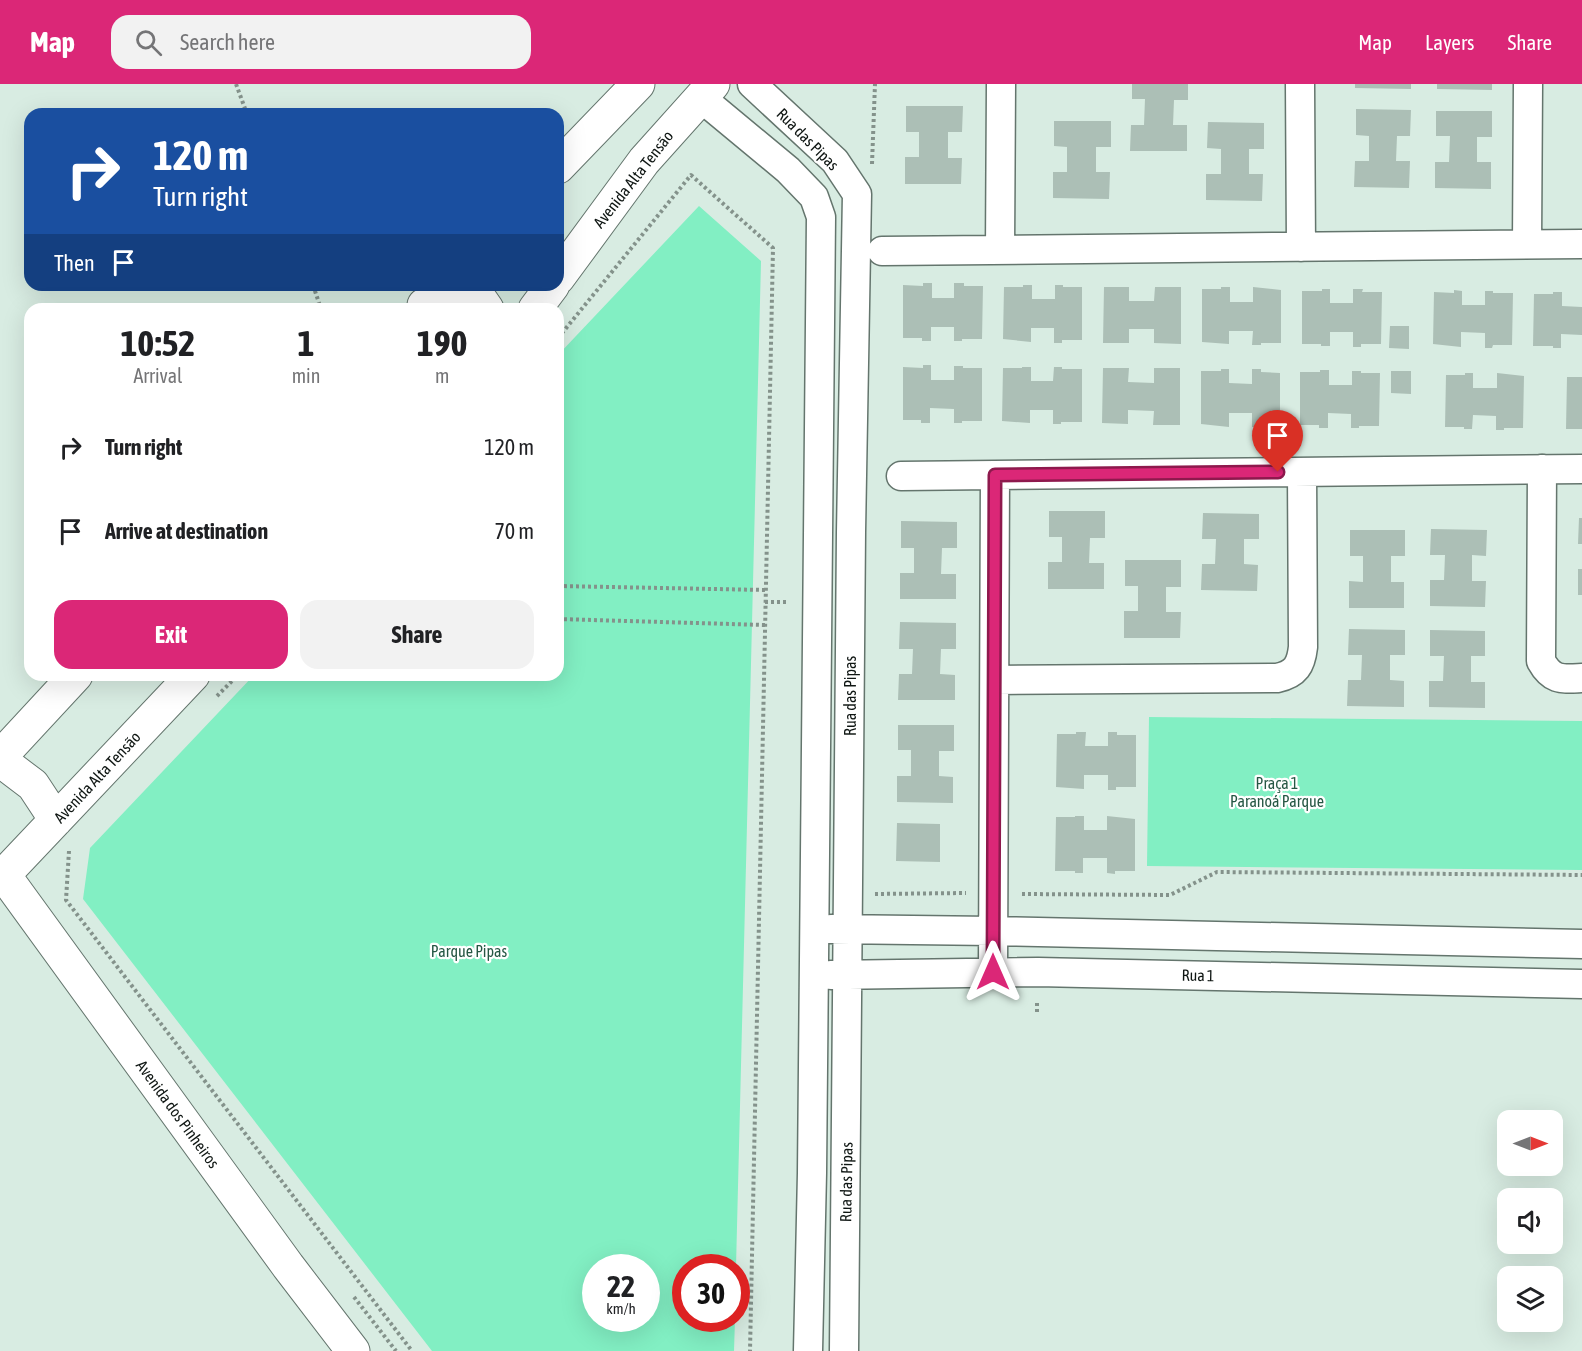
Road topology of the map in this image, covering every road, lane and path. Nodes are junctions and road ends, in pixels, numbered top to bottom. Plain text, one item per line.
1 (236, 84) edge
2 (638, 84) edge
3 (752, 84) edge
4 (1001, 84) edge
5 (1300, 84) edge
6 (1528, 84) edge
7 (706, 91) edge
8 (245, 108) edge
9 (564, 161) edge
10 (1527, 244) junction
11 (1582, 244) edge
12 (1301, 247) junction
13 (1000, 250) junction
14 (882, 251) dead end
15 (564, 270) edge
16 (429, 300) edge
17 (483, 303) edge
18 (564, 331) edge
19 (1542, 469) junction
20 (1582, 469) edge
21 (1302, 472) junction
22 (995, 475) junction
23 (901, 476) dead end
24 (564, 586) edge
25 (766, 590) junction
26 (564, 619) edge
27 (765, 625) junction
28 (1582, 678) edge
29 (995, 680) junction
30 (71, 681) edge
31 (187, 681) edge
32 (232, 681) edge
33 (214, 700) dead end
34 (0, 759) edge
35 (56, 820) junction
36 (69, 849) dead end
37 (2, 877) edge
38 (814, 929) junction
39 (849, 929) junction
40 (993, 931) junction
41 (1582, 944) edge
42 (993, 972) junction
43 (814, 975) junction
44 (848, 975) junction
45 (1582, 984) edge
46 (352, 1295) dead end
47 (353, 1351) edge
48 (396, 1351) edge
49 (412, 1351) edge
50 (750, 1351) edge
51 (808, 1351) edge
52 (844, 1351) edge

1 - 8 path
2 - 9 street
3 - 39 street, Rua das Pipas
4 - 13 street
5 - 12 street
6 - 10 street
7 - 15 street, Avenida Alta Tensão
7 - 38 street, Rua das Pipas
10 - 11 street
10 - 12 street
12 - 13 street
13 - 14 street
16 - 17 street
18 - 25 path
19 - 20 street
19 - 21 street
19 - 28 street
21 - 22 street
21 - 29 street
22 - 23 street
22 - 29 street
24 - 25 path
25 - 27 path
26 - 27 path
27 - 50 path
29 - 40 street
30 - 34 street
31 - 35 street, Avenida Alta Tensão
32 - 33 path
34 - 35 street
35 - 37 street, Avenida Alta Tensão
36 - 49 path
37 - 47 street, Avenida dos Pinheiros
38 - 39 street
38 - 43 street, Rua das Pipas
39 - 40 street
39 - 44 street, Rua das Pipas
40 - 41 street
40 - 42 street
42 - 44 street, Rua 1
42 - 45 street, Rua 1
43 - 44 street, Rua 1
43 - 51 street, Rua das Pipas
44 - 52 street, Rua das Pipas
46 - 48 path

